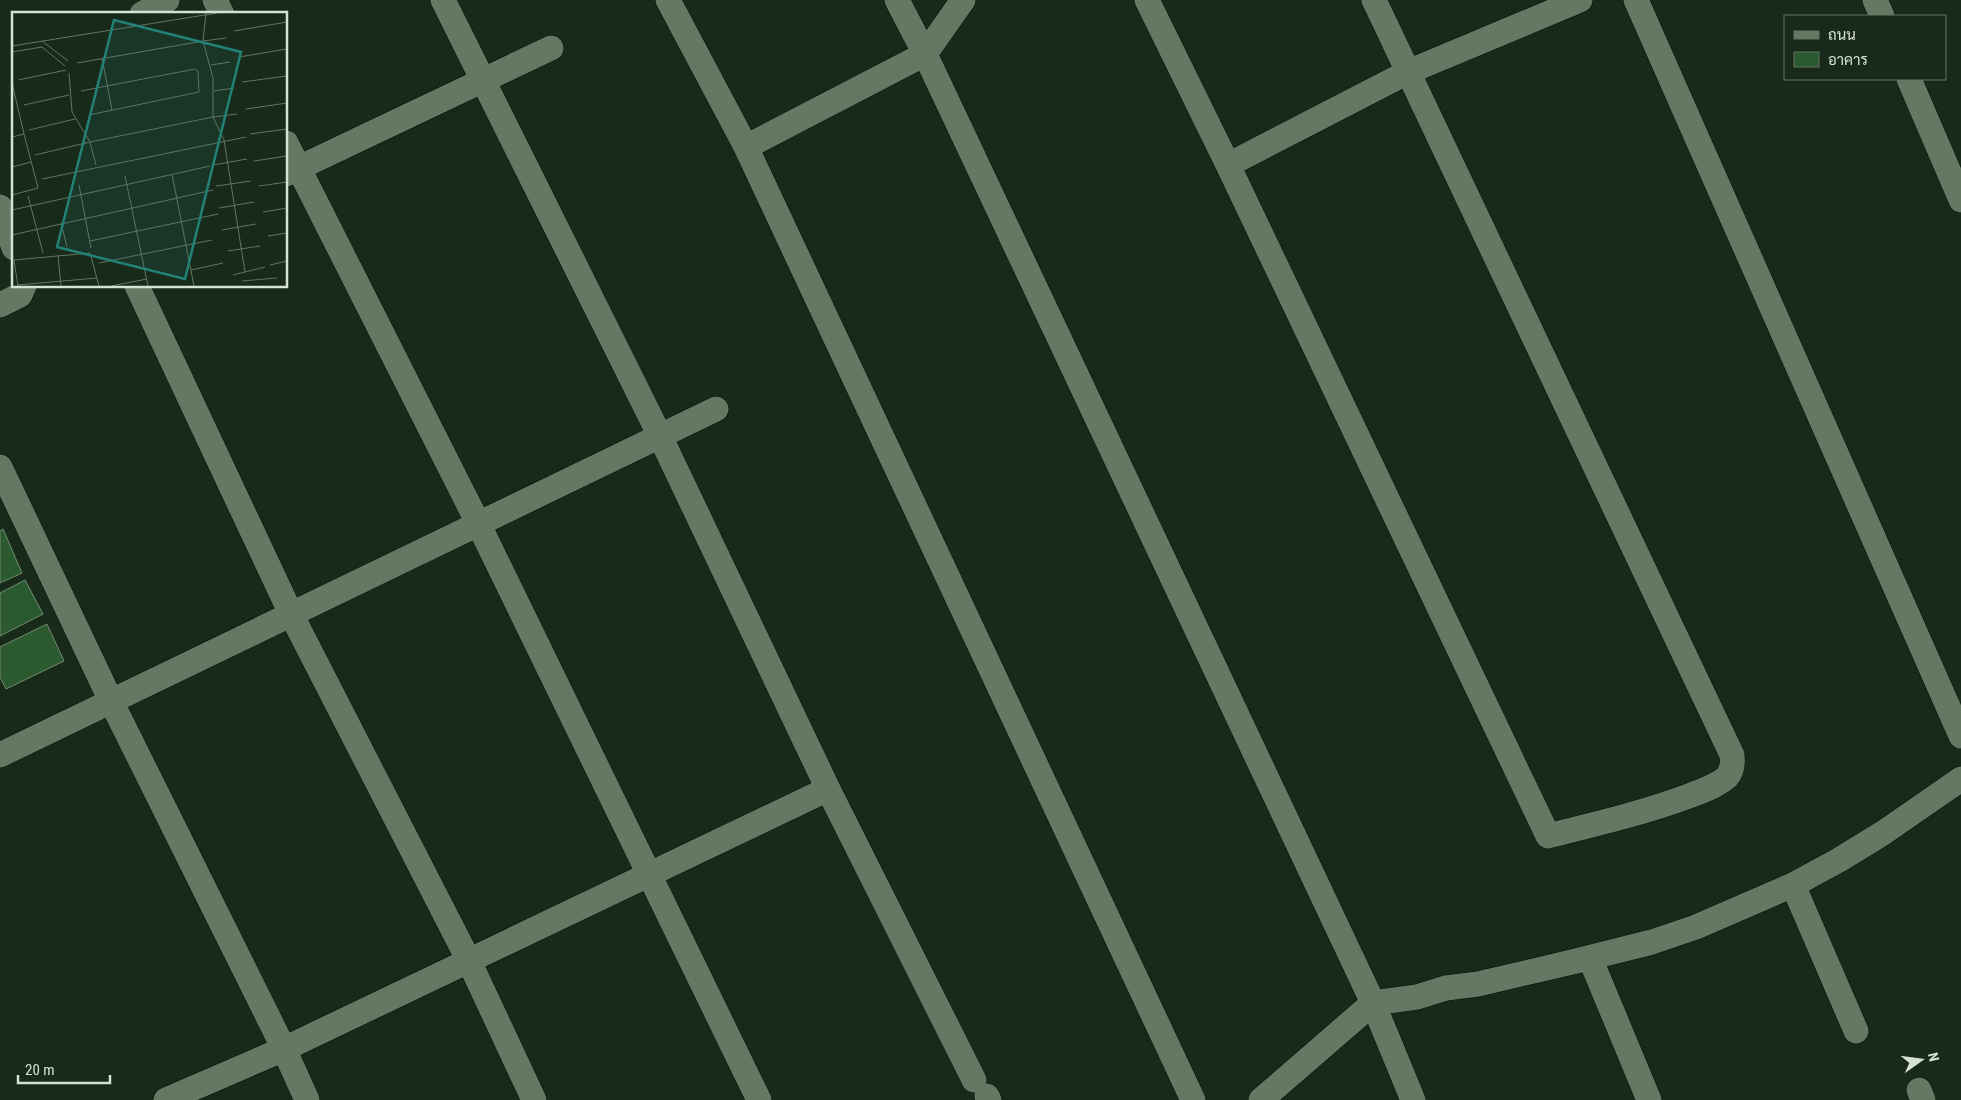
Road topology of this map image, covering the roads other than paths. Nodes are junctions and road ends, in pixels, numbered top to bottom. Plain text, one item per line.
1 (167, 0) edge
2 (215, 0) edge
3 (443, 0) edge
4 (668, 0) edge
5 (897, 0) edge
6 (963, 0) edge
7 (1147, 0) edge
8 (1374, 0) edge
9 (1580, 0) edge
10 (1636, 0) edge
11 (1876, 0) edge
12 (146, 12) edge
13 (221, 12) edge
14 (1882, 15) edge
15 (551, 48) dead end
16 (925, 54) junction
17 (1408, 72) junction
18 (1909, 80) edge
19 (483, 81) junction
20 (746, 148) junction
21 (288, 151) edge
22 (1228, 165) junction
23 (293, 171) edge
24 (1961, 200) edge
25 (0, 207) edge
26 (12, 242) edge
27 (23, 288) edge
28 (138, 288) edge
29 (0, 305) edge
30 (716, 409) dead end
31 (660, 436) junction
32 (0, 467) edge
33 (478, 524) junction
34 (291, 614) junction
35 (111, 701) junction
36 (1961, 736) edge
37 (0, 755) edge
38 (1961, 779) edge
39 (828, 789) junction
40 (650, 874) junction
41 (1793, 885) junction
42 (1590, 958) junction
43 (469, 961) junction
44 (1373, 1003) junction
45 (1856, 1031) dead end
46 (284, 1049) junction
47 (984, 1092) edge
48 (166, 1100) edge
49 (307, 1100) edge
50 (534, 1100) edge
51 (759, 1100) edge
52 (1194, 1100) edge
53 (1261, 1100) edge
54 (1413, 1100) edge
55 (1648, 1100) edge

1 - 12 street
2 - 13 street
3 - 19 street
4 - 20 street
5 - 16 street
6 - 16 street
7 - 22 street
8 - 17 street
9 - 17 street
10 - 36 street
11 - 14 street
15 - 19 street
16 - 20 street
16 - 44 street
17 - 22 street
17 - 22 street
18 - 24 street
19 - 23 street
19 - 31 street
20 - 52 street
21 - 23 street
23 - 33 street
25 - 26 street
27 - 29 street
28 - 34 street
30 - 31 street
31 - 33 street
31 - 39 street
32 - 35 street
33 - 34 street
33 - 40 street
34 - 35 street
34 - 43 street
35 - 37 street
35 - 46 street
38 - 41 street
39 - 40 street
39 - 47 street
40 - 43 street
40 - 51 street
41 - 42 street
41 - 45 street
42 - 44 street
42 - 55 street
43 - 46 street
43 - 50 street
44 - 53 street
44 - 54 street
46 - 48 street
46 - 49 street

